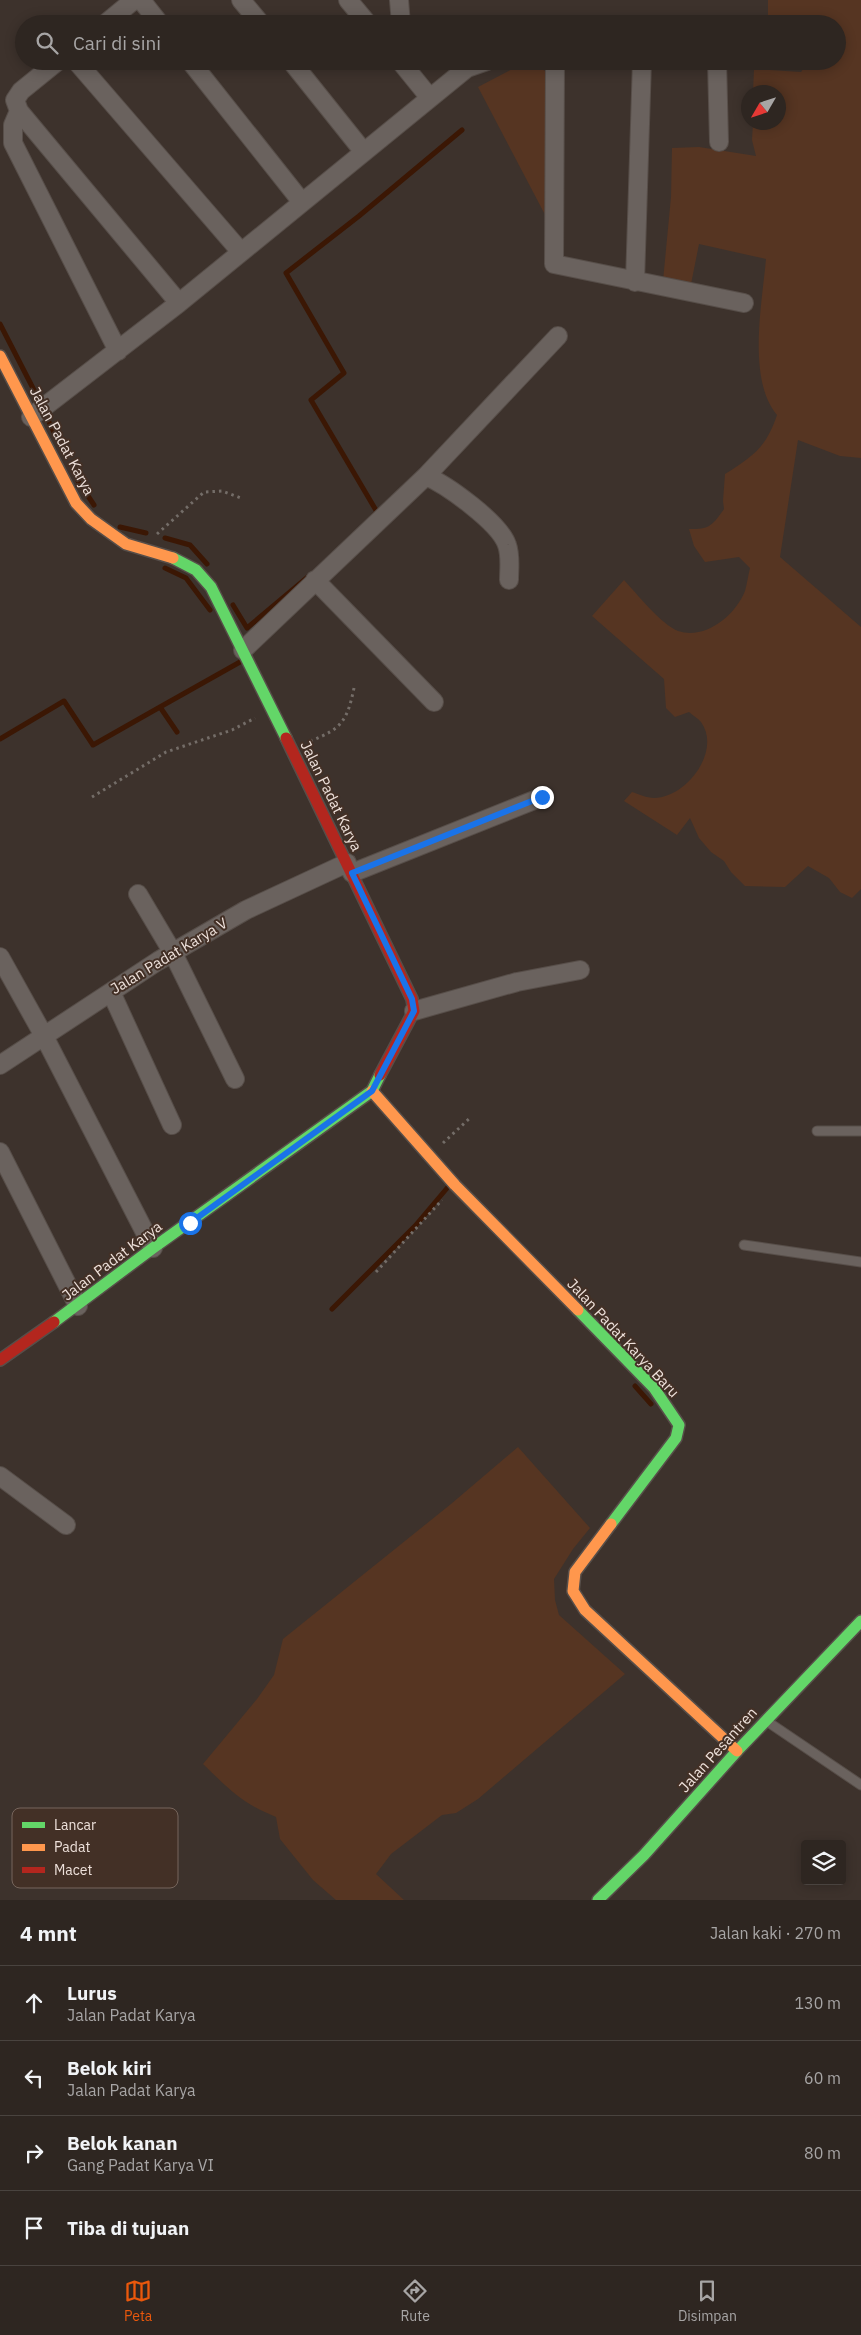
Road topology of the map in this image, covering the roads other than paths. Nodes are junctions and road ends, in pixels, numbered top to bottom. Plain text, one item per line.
1 (134, 0) edge
2 (141, 0) edge
3 (241, 0) edge
4 (348, 0) edge
5 (400, 0) edge
6 (116, 15) edge
7 (153, 15) edge
8 (253, 15) edge
9 (360, 15) edge
10 (401, 15) edge
11 (47, 70) edge
12 (84, 70) edge
13 (197, 70) edge
14 (298, 70) edge
15 (407, 70) edge
16 (465, 70) edge
17 (555, 70) edge
18 (642, 70) edge
19 (717, 70) edge
20 (430, 98) junction
21 (19, 111) junction
22 (719, 142) dead end
23 (364, 151) junction
24 (301, 202) junction
25 (241, 252) junction
26 (635, 282) junction
27 (180, 303) junction
28 (744, 303) dead end
29 (558, 336) dead end
30 (118, 351) junction
31 (0, 356) edge
32 (31, 417) junction
33 (426, 476) junction
34 (315, 580) junction
35 (509, 580) dead end
36 (243, 650) junction
37 (434, 702) dead end
38 (542, 797) dead end
39 (350, 868) junction
40 (138, 894) dead end
41 (173, 953) junction
42 (0, 957) edge
43 (580, 970) dead end
44 (111, 992) junction
45 (414, 1011) junction
46 (44, 1036) junction
47 (0, 1065) edge
48 (235, 1079) dead end
49 (372, 1091) junction
50 (172, 1125) dead end
51 (817, 1131) dead end
52 (861, 1131) edge
53 (0, 1152) edge
54 (744, 1245) dead end
55 (153, 1248) junction
56 (861, 1262) edge
57 (78, 1306) junction
58 (0, 1360) edge
59 (0, 1476) edge
60 (66, 1525) dead end
61 (861, 1621) edge
62 (765, 1720) junction
63 (737, 1751) junction
64 (861, 1785) edge
65 (598, 1900) edge

1 - 6 street
2 - 7 street
3 - 8 street
4 - 9 street
5 - 10 street
11 - 21 street
12 - 25 street
13 - 24 street
14 - 23 street
15 - 20 street
16 - 20 street
17 - 26 street
18 - 26 street
19 - 22 street
20 - 23 street
21 - 27 street
21 - 30 street
23 - 24 street
24 - 25 street
25 - 27 street
26 - 28 street
27 - 30 street
29 - 33 street
30 - 32 street
31 - 32 street, Jalan Padat Karya
32 - 36 street, Jalan Padat Karya
33 - 34 street
33 - 35 street
34 - 36 street
34 - 37 street
36 - 39 street, Jalan Padat Karya
38 - 39 street, Jalan Padat Karya V
39 - 41 street, Jalan Padat Karya V
39 - 45 street, Jalan Padat Karya
40 - 41 street
41 - 44 street, Jalan Padat Karya V
41 - 48 street
42 - 46 street
43 - 45 street
44 - 46 street, Jalan Padat Karya V
44 - 50 street
45 - 49 street, Jalan Padat Karya
46 - 47 street, Jalan Padat Karya V
46 - 55 street
49 - 55 street, Jalan Padat Karya
49 - 63 street, Jalan Padat Karya Baru
51 - 52 lane
53 - 57 street
54 - 56 lane
55 - 57 street, Jalan Padat Karya
57 - 58 street, Jalan Padat Karya
59 - 60 street
61 - 62 street, Jalan Pesantren
62 - 63 street, Jalan Pesantren
62 - 64 lane
63 - 65 street, Jalan Pesantren

